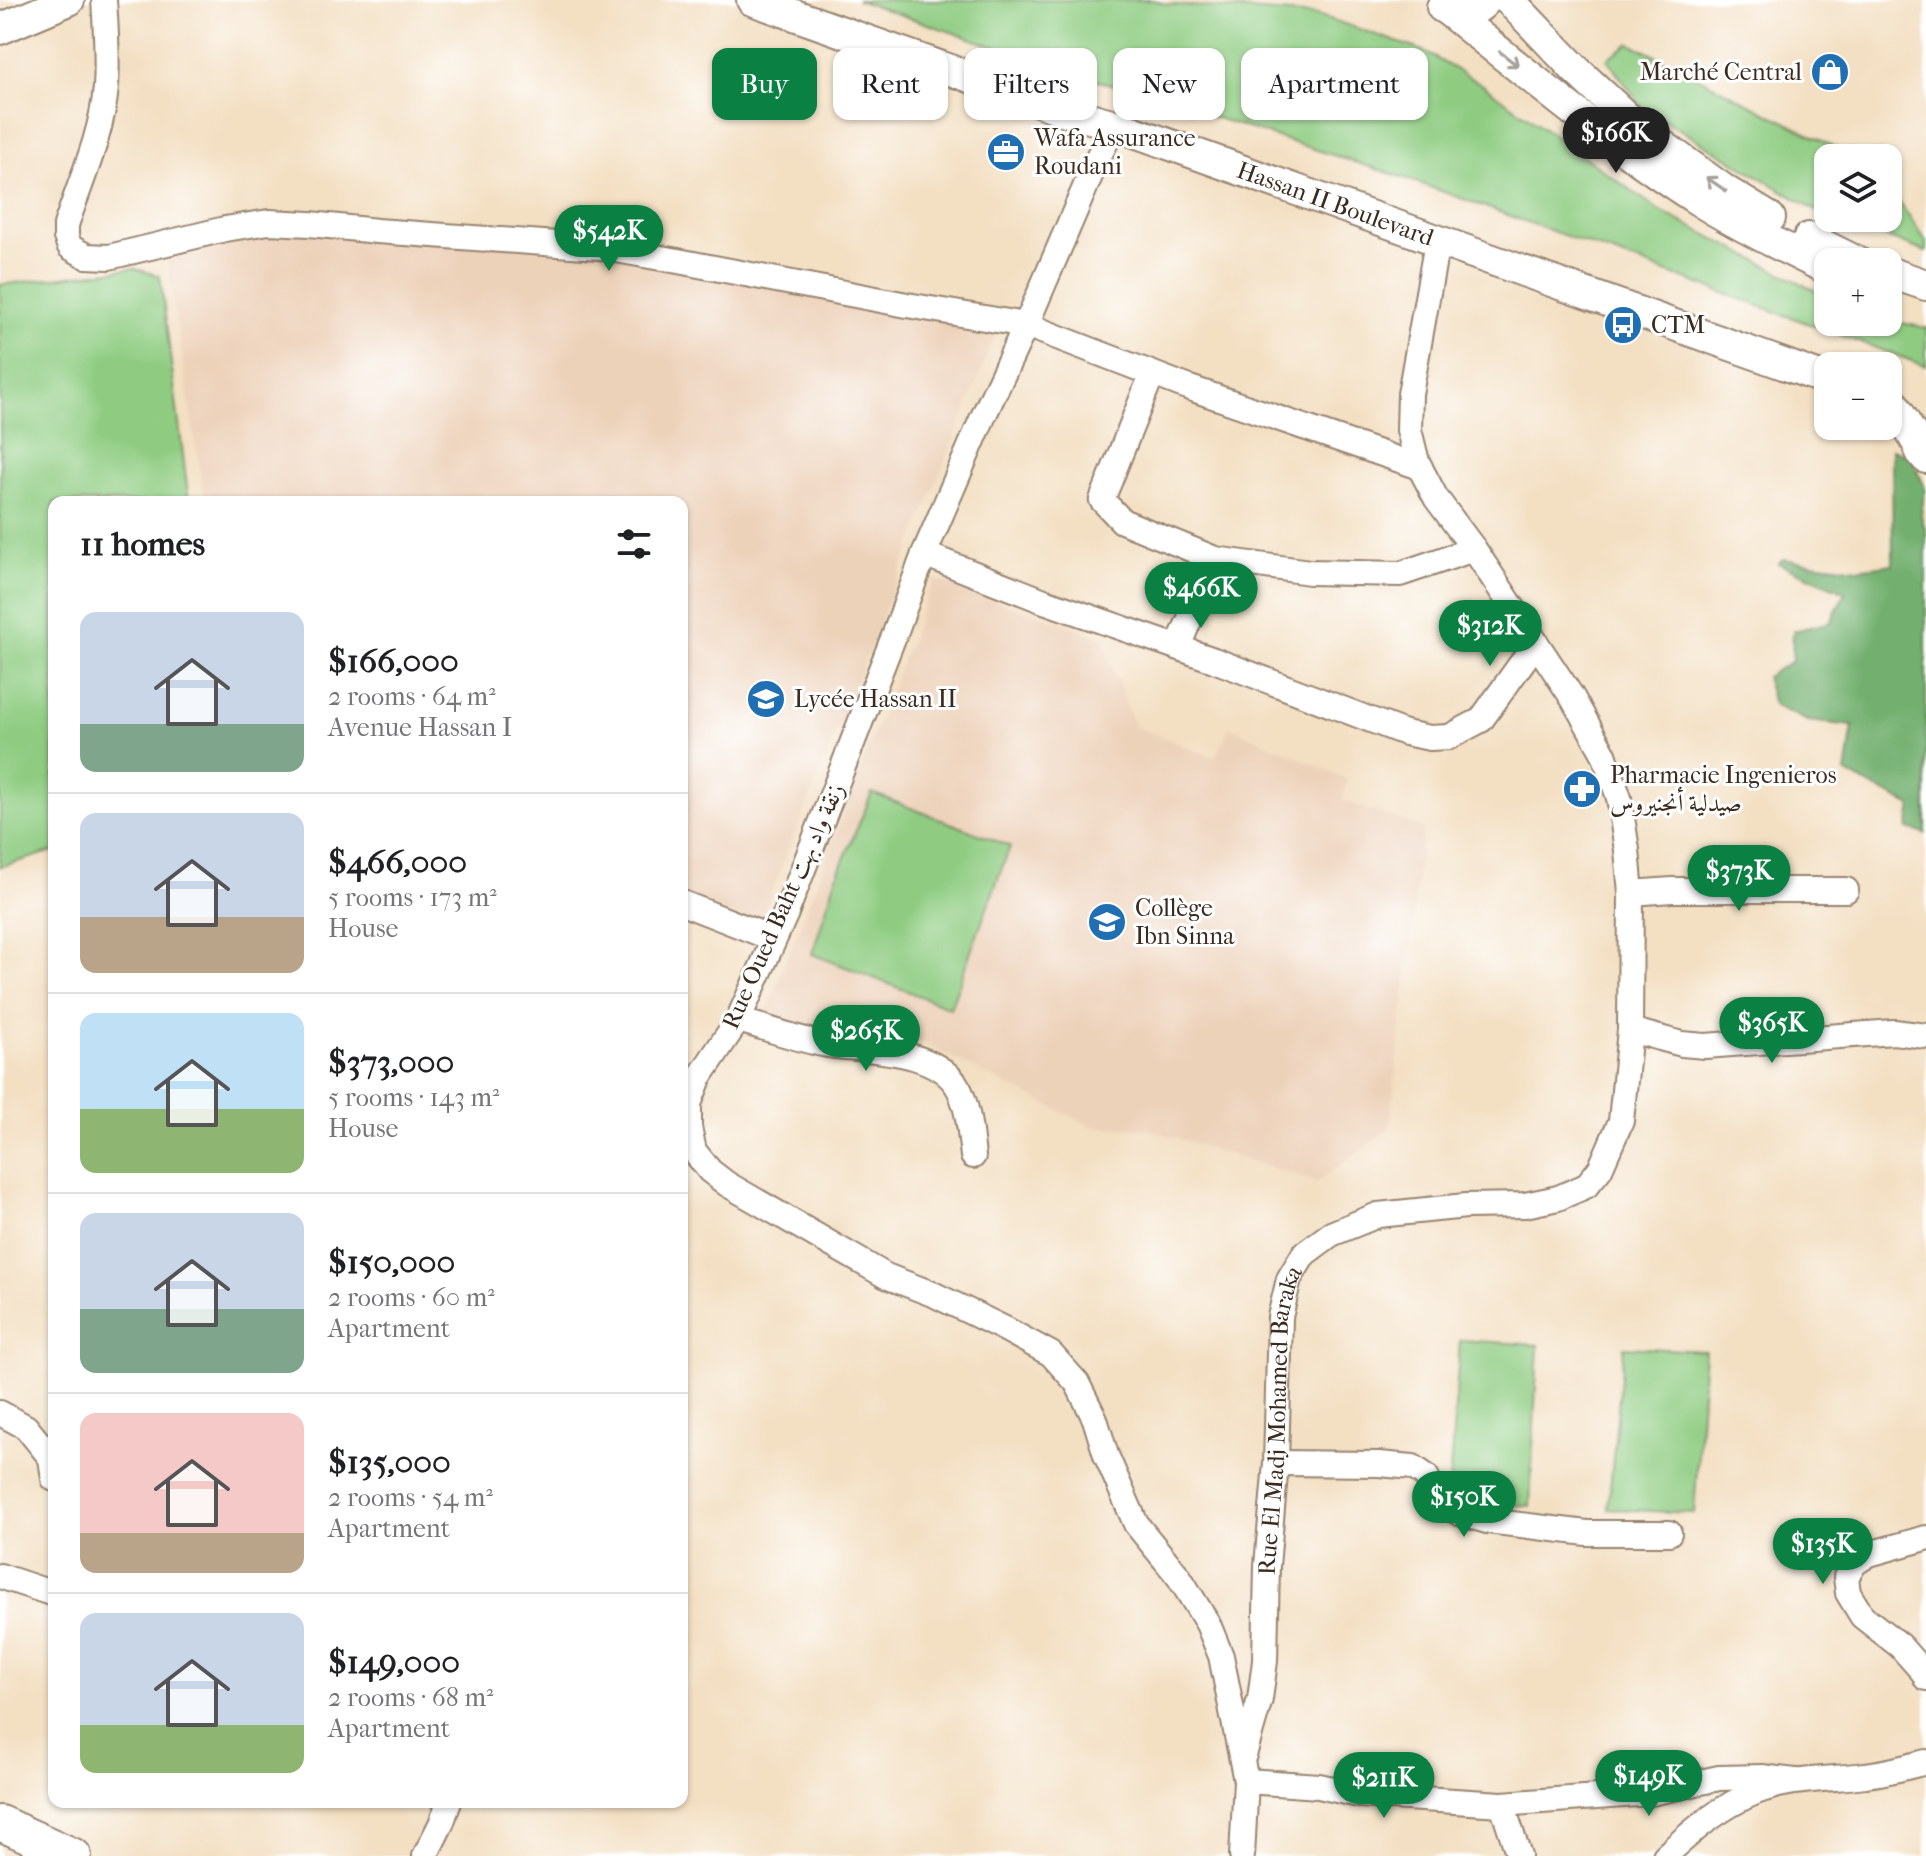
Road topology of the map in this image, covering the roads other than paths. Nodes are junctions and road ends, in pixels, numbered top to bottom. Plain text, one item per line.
1 (69, 0) edge
2 (104, 0) edge
3 (752, 0) edge
4 (1486, 0) edge
5 (1509, 0) edge
6 (1436, 3) edge
7 (0, 29) edge
8 (1115, 125) junction
9 (1437, 242) junction
10 (1829, 248) edge
11 (1814, 262) edge
12 (1902, 277) edge
13 (1926, 285) edge
14 (1902, 295) edge
15 (1926, 303) edge
16 (1026, 325) junction
17 (1152, 374) junction
18 (1814, 375) edge
19 (1902, 405) edge
20 (1926, 411) edge
21 (1902, 416) edge
22 (1923, 442) edge
23 (1420, 467) junction
24 (1474, 549) junction
25 (924, 554) junction
26 (1215, 559) junction
27 (1536, 643) junction
28 (1175, 646) junction
29 (1846, 890) dead end
30 (1631, 893) junction
31 (688, 905) edge
32 (774, 939) junction
33 (738, 1020) junction
34 (1630, 1030) junction
35 (1926, 1036) edge
36 (973, 1156) dead end
37 (0, 1413) edge
38 (48, 1454) edge
39 (1276, 1463) junction
40 (1669, 1533) dead end
41 (1926, 1538) edge
42 (0, 1576) edge
43 (48, 1592) edge
44 (1926, 1678) edge
45 (1926, 1762) edge
46 (1244, 1771) junction
47 (1795, 1781) junction
48 (1502, 1804) junction
49 (447, 1808) edge
50 (0, 1823) edge
51 (74, 1856) edge
52 (425, 1856) edge
53 (1242, 1856) edge
54 (1519, 1856) edge
55 (1665, 1856) edge

1 - 7 main road
2 - 16 street
3 - 8 main road, Hassan II Boulevard
4 - 6 main road
10 -> 5 main road
6 -> 11 main road
8 - 9 main road, Hassan II Boulevard
8 - 16 street, Rue Oued Baht زنقة واد بهت
9 - 18 main road, Hassan II Boulevard
9 - 23 street, Rue El Madj Mohamed Baraka
12 - 13 main road
14 - 15 main road
16 - 17 street
16 - 25 street, Rue Oued Baht زنقة واد بهت
17 - 23 street
17 - 26 street
19 - 20 main road
21 - 22 main road
23 - 24 street, Rue El Madj Mohamed Baraka
24 - 26 street
24 - 27 street, Rue El Madj Mohamed Baraka
25 - 28 street
25 - 32 street, Rue Oued Baht زنقة واد بهت
26 - 28 street
27 - 28 street
27 - 30 street, Rue El Madj Mohamed Baraka
29 - 30 street
30 - 34 street, Rue El Madj Mohamed Baraka
31 - 32 street
32 - 33 street, Rue Oued Baht زنقة واد بهت
33 - 36 street
33 - 46 street, Rue Oued Baht زنقة واد بهت
34 - 35 street
34 - 39 street, Rue El Madj Mohamed Baraka
37 - 38 street
39 - 40 street
39 - 46 street, Rue El Madj Mohamed Baraka
41 - 44 street
42 - 43 street
45 - 47 street
46 - 48 street
46 - 53 street, Rue Oued Baht زنقة واد بهت
47 - 48 street
47 - 55 street
48 - 54 street
49 - 52 street
50 - 51 highway

